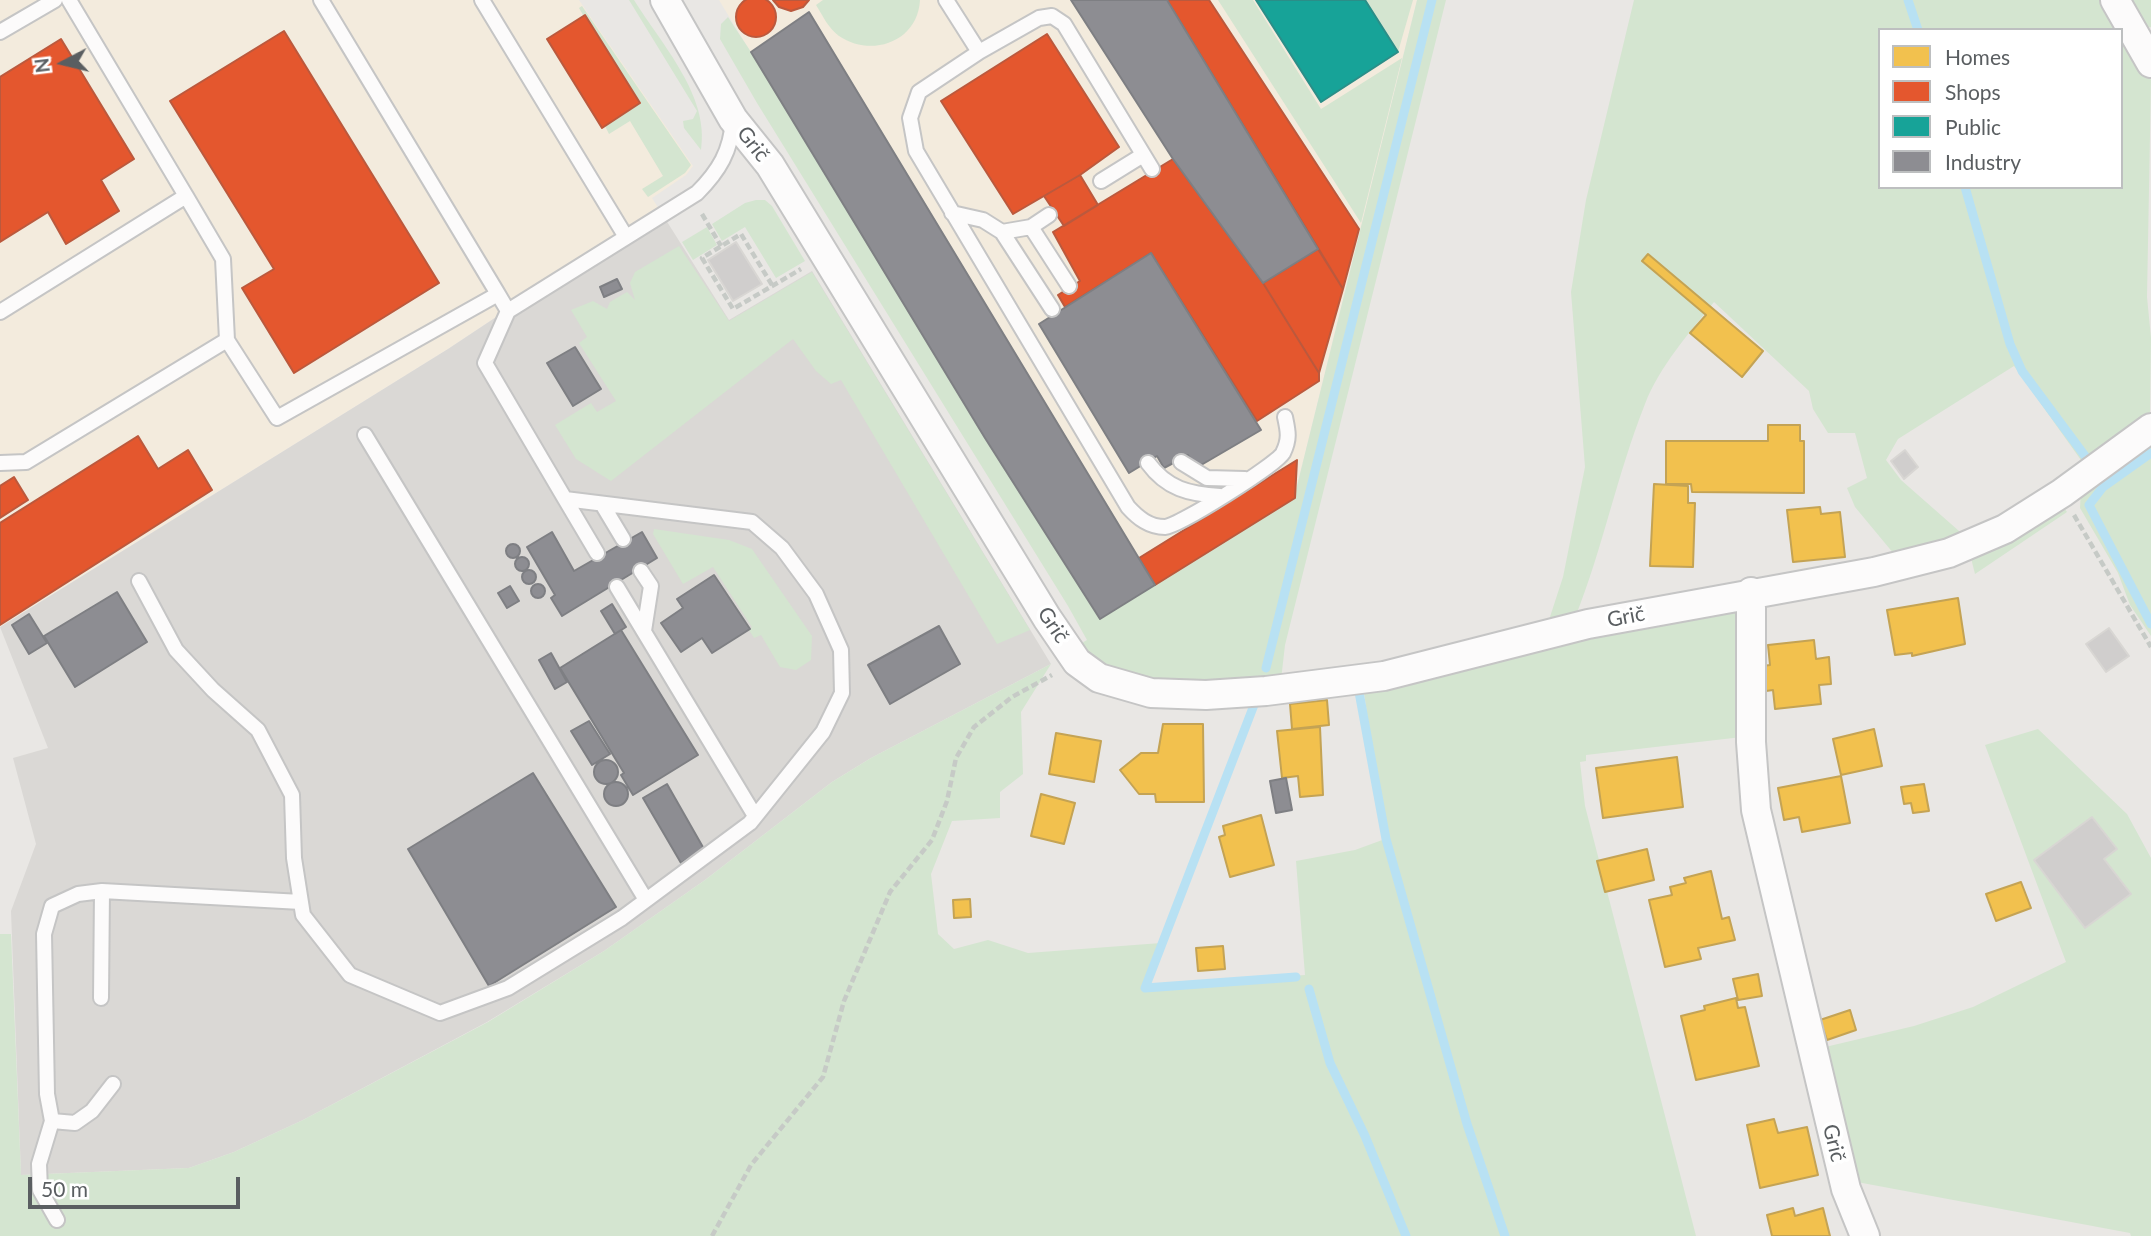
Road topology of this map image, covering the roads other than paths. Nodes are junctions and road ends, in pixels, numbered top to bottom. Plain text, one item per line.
1 (55, 0) edge
2 (69, 0) edge
3 (321, 0) edge
4 (482, 0) edge
5 (946, 0) edge
6 (2115, 0) edge
7 (672, 2) edge
8 (0, 32) edge
9 (979, 52) junction
10 (2151, 64) edge
11 (733, 119) junction
12 (1143, 155) junction
13 (1152, 169) dead end
14 (1101, 181) dead end
15 (186, 196) junction
16 (952, 213) junction
17 (1049, 215) dead end
18 (1031, 227) junction
19 (1002, 232) junction
20 (626, 237) junction
21 (1069, 286) dead end
22 (498, 293) junction
23 (1052, 309) dead end
24 (508, 311) junction
25 (0, 312) edge
26 (227, 340) junction
27 (1285, 417) dead end
28 (2151, 428) edge
29 (365, 435) dead end
30 (1181, 462) dead end
31 (0, 463) edge
32 (1148, 463) dead end
33 (1254, 477) junction
34 (1220, 496) junction
35 (565, 499) junction
36 (602, 504) junction
37 (623, 539) dead end
38 (597, 554) dead end
39 (641, 571) dead end
40 (139, 582) dead end
41 (617, 587) dead end
42 (1751, 592) junction
43 (644, 631) junction
44 (755, 816) junction
45 (102, 891) junction
46 (646, 900) junction
47 (301, 902) junction
48 (101, 998) dead end
49 (113, 1084) dead end
50 (52, 1121) junction
51 (57, 1220) dead end
52 (1865, 1236) edge

1 - 8 lane
2 - 15 lane
3 - 22 lane
4 - 20 lane
5 - 9 lane
6 - 10 street
7 - 11 street, Grič
9 - 12 lane
9 - 16 lane
11 - 20 lane
11 - 42 street, Grič
12 - 13 lane
12 - 14 lane
15 - 25 lane
15 - 26 lane
16 - 19 lane
16 - 34 lane
17 - 18 lane
18 - 19 lane
18 - 21 lane
19 - 23 lane
20 - 24 lane
22 - 24 lane
22 - 26 lane
24 - 35 lane
26 - 31 lane
27 - 33 lane
28 - 42 street, Grič
29 - 46 lane
30 - 33 lane
32 - 34 lane
33 - 34 lane
35 - 36 lane
35 - 38 lane
36 - 37 lane
36 - 44 lane
39 - 43 lane
40 - 47 lane
41 - 43 lane
42 - 52 street, Grič
43 - 44 lane
44 - 46 lane
45 - 47 lane
45 - 48 lane
45 - 50 lane
46 - 47 lane
49 - 50 lane
50 - 51 lane

